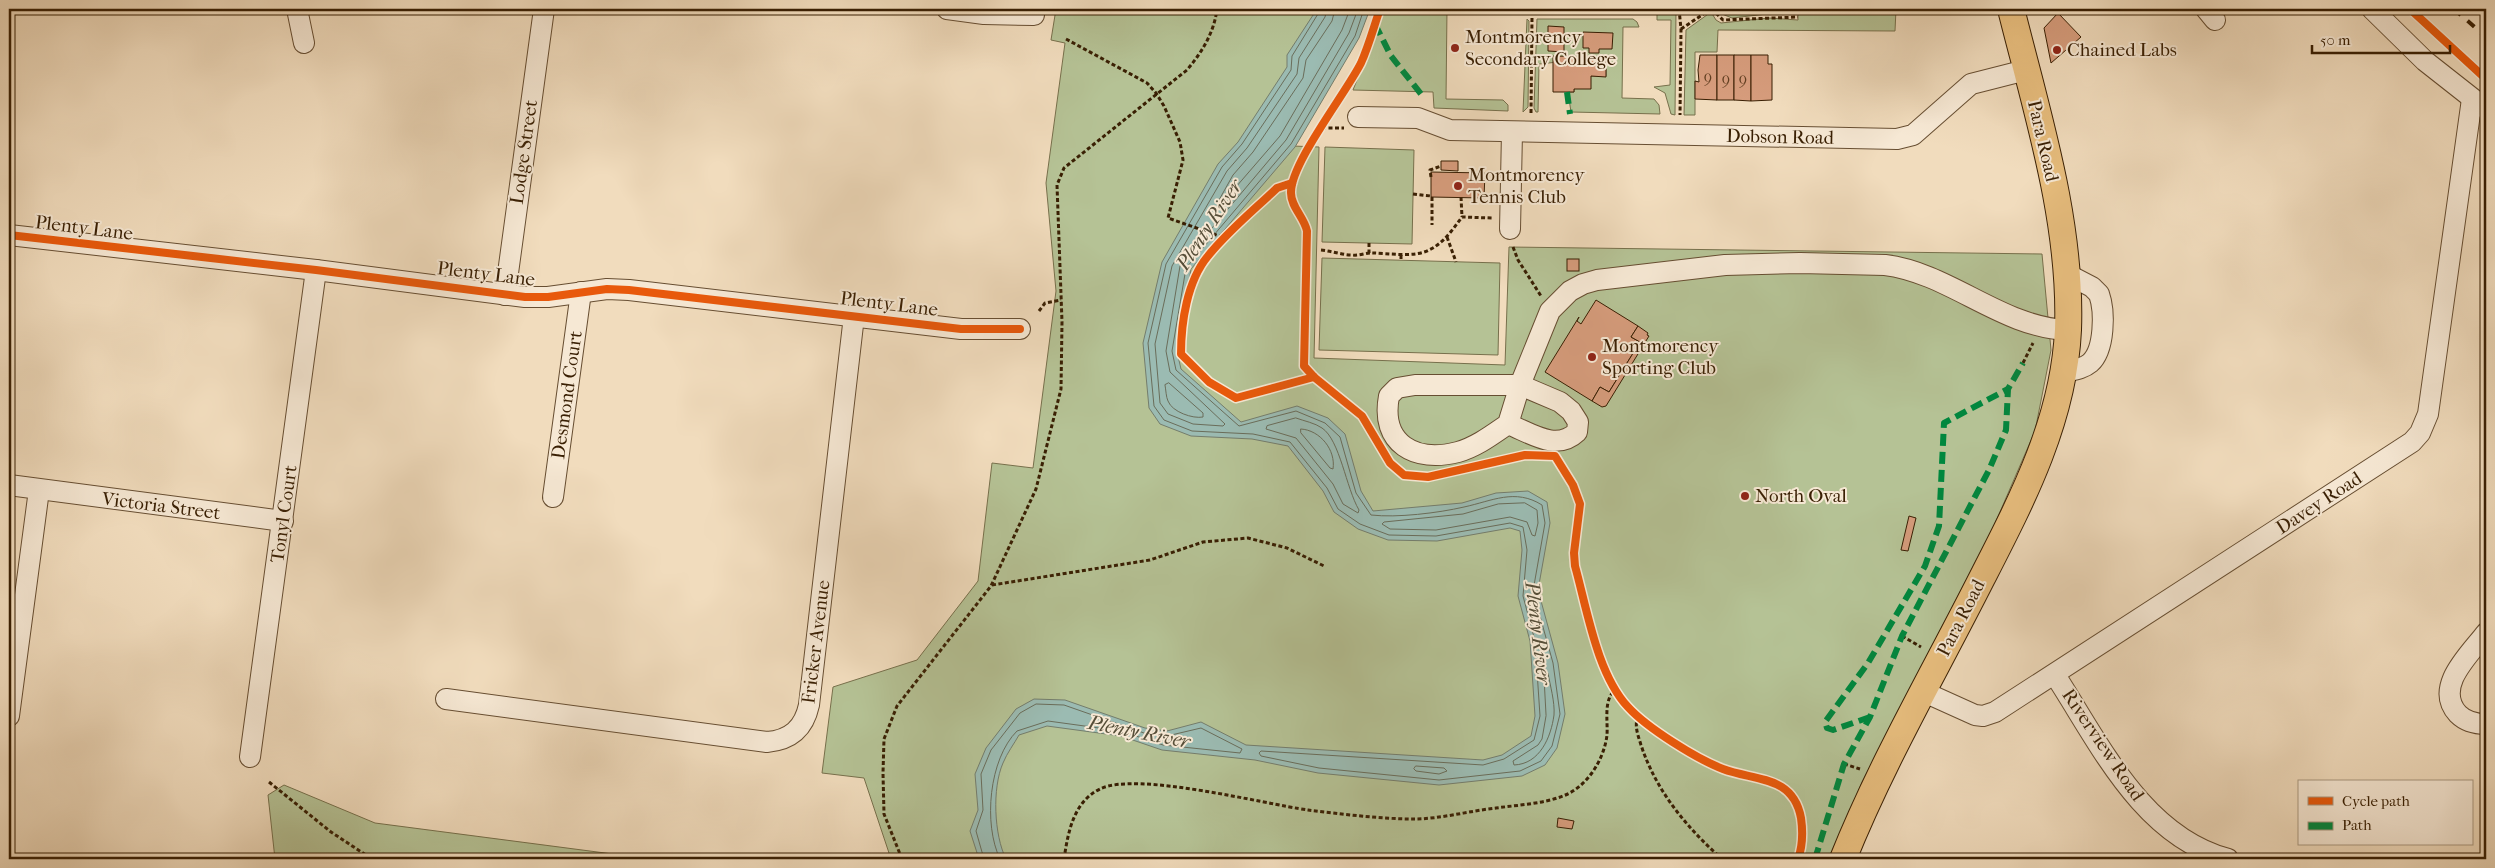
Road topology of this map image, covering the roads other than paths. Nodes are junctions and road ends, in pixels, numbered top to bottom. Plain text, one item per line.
1 (297, 9) edge
2 (544, 9) edge
3 (947, 9) edge
4 (2011, 9) edge
5 (2372, 9) edge
6 (1034, 15) dead end
7 (304, 43) dead end
8 (2026, 70) junction
9 (2479, 104) edge
10 (1353, 122) road end
11 (1512, 132) junction
12 (1510, 223) road end
13 (9, 236) edge
14 (316, 270) junction
15 (2066, 274) junction
16 (581, 292) junction
17 (505, 295) junction
18 (854, 316) junction
19 (1020, 329) dead end
20 (2068, 330) junction
21 (2064, 372) junction
22 (1520, 385) junction
23 (1508, 424) junction
24 (9, 485) edge
25 (39, 490) junction
26 (553, 497) dead end
27 (283, 521) junction
28 (2486, 633) edge
29 (2055, 675) junction
30 (1924, 692) junction
31 (446, 699) dead end
32 (9, 716) edge
33 (2486, 724) edge
34 (250, 757) dead end
35 (1843, 859) edge
36 (2228, 859) edge

1 - 7 street
2 - 17 street, Lodge Street
3 - 6 street
4 - 8 main road, Para Road
5 - 9 street
8 - 11 street, Dobson Road
8 - 15 main road, Para Road
9 - 29 street, Davey Road
10 - 11 street, Dobson Road
11 - 12 street
13 - 14 street, Plenty Lane
14 - 17 street, Plenty Lane
14 - 27 street, Tonyl Court
15 - 20 main road, Para Road
15 - 21 street
16 - 17 street, Plenty Lane
16 - 18 street, Plenty Lane
16 - 26 street, Desmond Court
18 - 19 street, Plenty Lane
18 - 31 street, Fricker Avenue
20 - 21 main road, Para Road
20 - 22 street
21 - 30 main road, Para Road
22 - 23 street
22 - 23 street
22 - 23 street
24 - 25 street, Victoria Street
25 - 27 street, Victoria Street
25 - 32 street
27 - 34 street, Tonyl Court
28 - 33 street
29 - 30 street, Davey Road
29 - 36 street, Riverview Road
30 - 35 main road, Para Road

